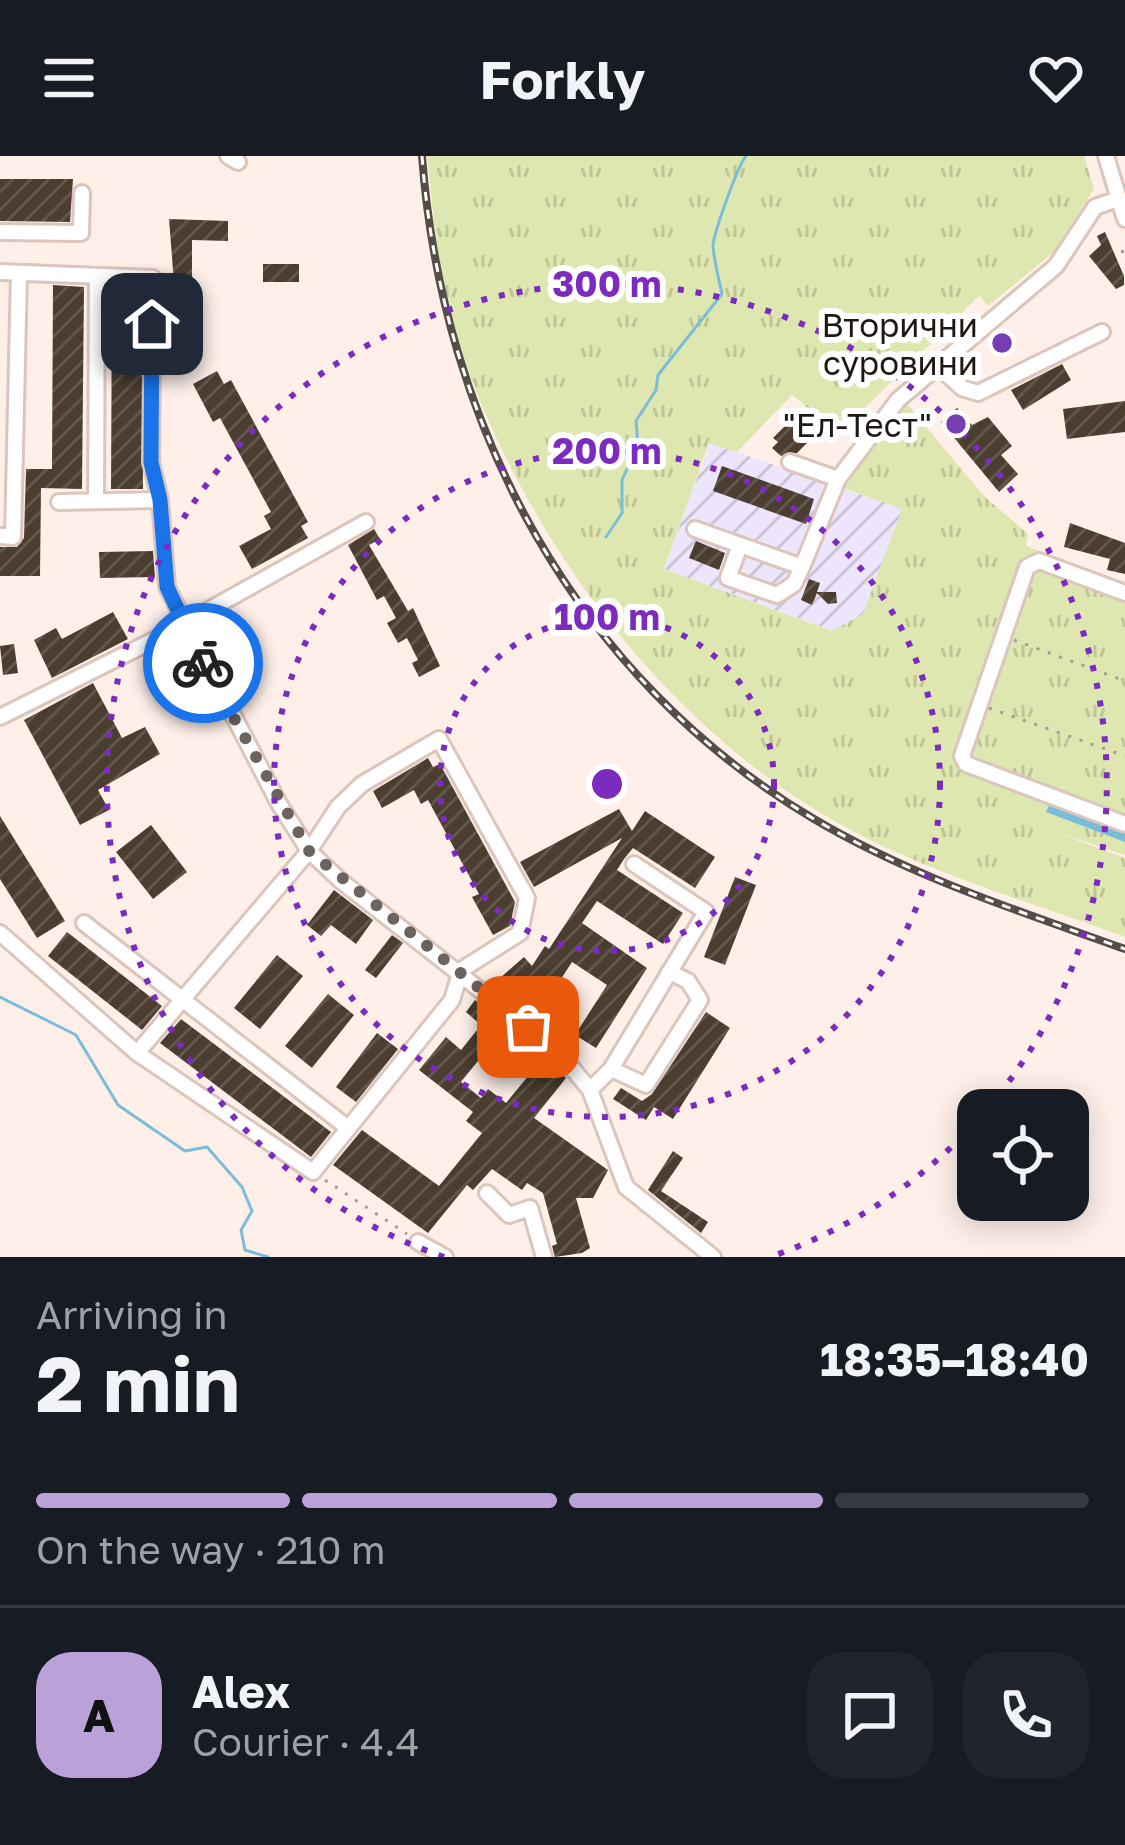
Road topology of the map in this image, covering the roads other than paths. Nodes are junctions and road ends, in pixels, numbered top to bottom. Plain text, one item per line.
1 (1106, 156) edge
2 (82, 193) dead end
3 (1118, 199) junction
4 (1125, 219) edge
5 (0, 232) edge
6 (0, 272) edge
7 (19, 273) junction
8 (97, 278) junction
9 (1102, 332) dead end
10 (938, 366) junction
11 (790, 463) dead end
12 (838, 479) junction
13 (160, 500) junction
14 (96, 501) junction
15 (59, 502) dead end
16 (367, 522) dead end
17 (694, 529) dead end
18 (0, 536) edge
19 (740, 545) junction
20 (802, 567) junction
21 (1125, 592) edge
22 (181, 622) junction
23 (0, 717) edge
24 (1125, 824) edge
25 (309, 851) junction
26 (634, 864) dead end
27 (84, 923) dead end
28 (0, 933) edge
29 (461, 970) junction
30 (669, 972) junction
31 (184, 998) junction
32 (136, 1053) junction
33 (611, 1069) junction
34 (590, 1090) junction
35 (348, 1128) junction
36 (487, 1193) dead end
37 (418, 1242) road end
38 (445, 1257) edge
39 (544, 1257) edge
40 (712, 1257) edge

1 - 3 street
2 - 5 street
3 - 4 street
3 - 10 street
6 - 7 street
7 - 8 street
7 - 18 street
8 - 13 street
8 - 14 street
9 - 10 street
10 - 12 street
11 - 12 street
12 - 20 street
13 - 14 street
13 - 22 street
14 - 15 street
16 - 22 street
17 - 19 street
19 - 20 street
19 - 20 street
21 - 24 street
22 - 23 street
22 - 25 street
25 - 29 street
25 - 29 street
25 - 31 street
26 - 30 street
27 - 31 street
28 - 32 street
29 - 34 street
29 - 35 street
30 - 33 street
30 - 33 street
31 - 32 street
31 - 35 street
32 - 35 street
33 - 34 street
34 - 40 street
36 - 39 street
37 - 38 street

